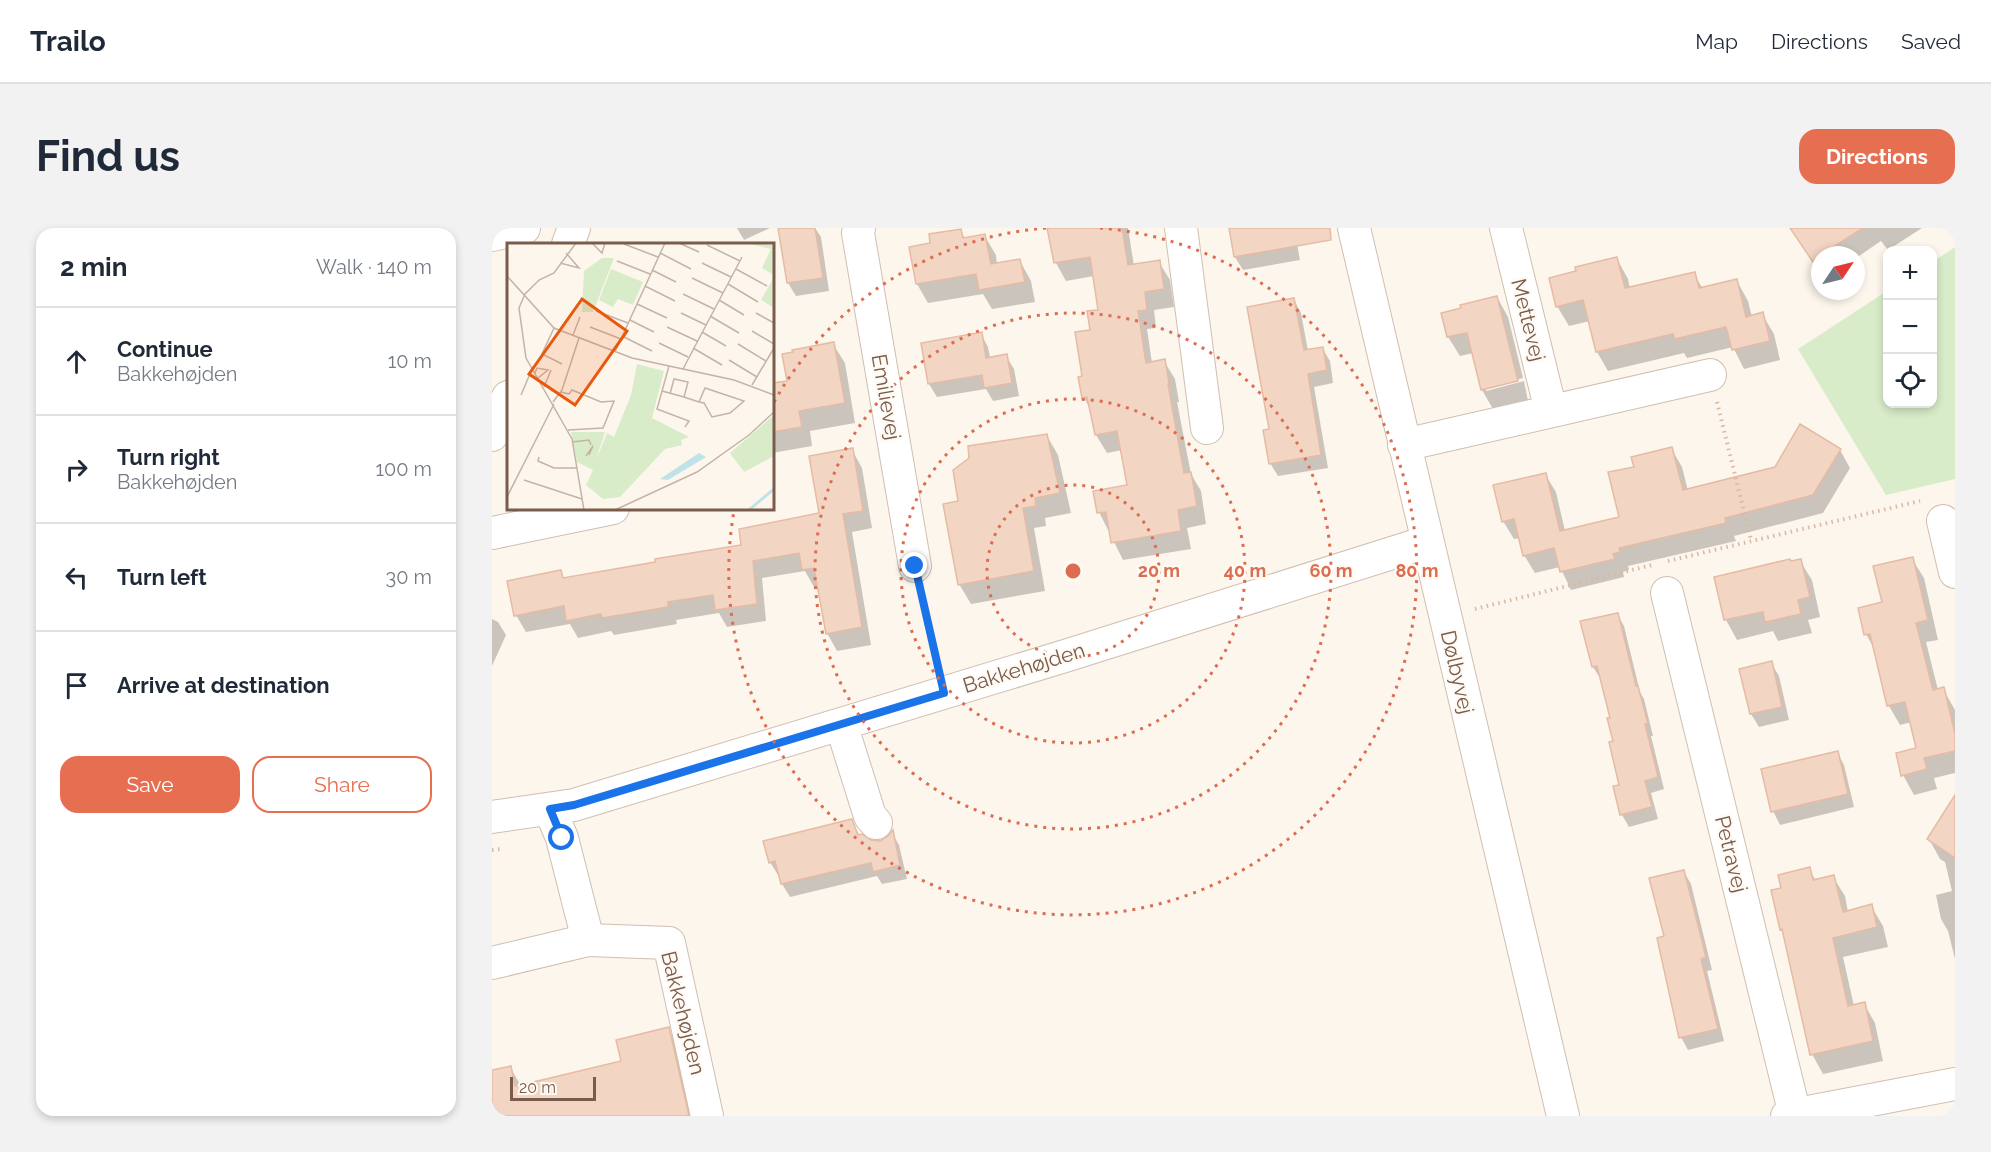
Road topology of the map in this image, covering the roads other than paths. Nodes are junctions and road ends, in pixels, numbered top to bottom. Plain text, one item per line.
1 (524, 228) edge
2 (574, 228) edge
3 (859, 228) edge
4 (1181, 228) edge
5 (1354, 228) edge
6 (1506, 228) edge
7 (492, 235) edge
8 (568, 243) edge
9 (1710, 375) road end
10 (507, 399) edge
11 (1551, 411) junction
12 (1207, 428) dead end
13 (492, 435) edge
14 (1404, 445) junction
15 (603, 510) edge
16 (1936, 510) road end
17 (492, 532) edge
18 (1427, 542) junction
19 (915, 566) road end
20 (1955, 572) edge
21 (1666, 593) dead end
22 (841, 724) junction
23 (550, 809) junction
24 (492, 817) edge
25 (876, 822) dead end
26 (588, 940) junction
27 (492, 963) edge
28 (1955, 1084) edge
29 (1847, 1110) edge
30 (1791, 1115) edge
31 (707, 1116) edge
32 (1563, 1116) edge

1 - 7 street
2 - 8 street
3 - 19 street, Emilievej
4 - 12 street
5 - 14 street, Dølbyvej
6 - 11 street, Mettevej
9 - 11 street
10 - 13 street
11 - 14 street
14 - 18 street, Dølbyvej
15 - 17 street
16 - 20 street
18 - 22 street, Bakkehøjden
18 - 32 street, Dølbyvej
21 - 30 street, Petravej
22 - 23 street, Bakkehøjden
22 - 25 street
23 - 24 street, Bakkehøjden
23 - 26 street
26 - 27 street
26 - 31 street, Bakkehøjden
28 - 29 street, Petravej
29 - 30 street, Petravej

